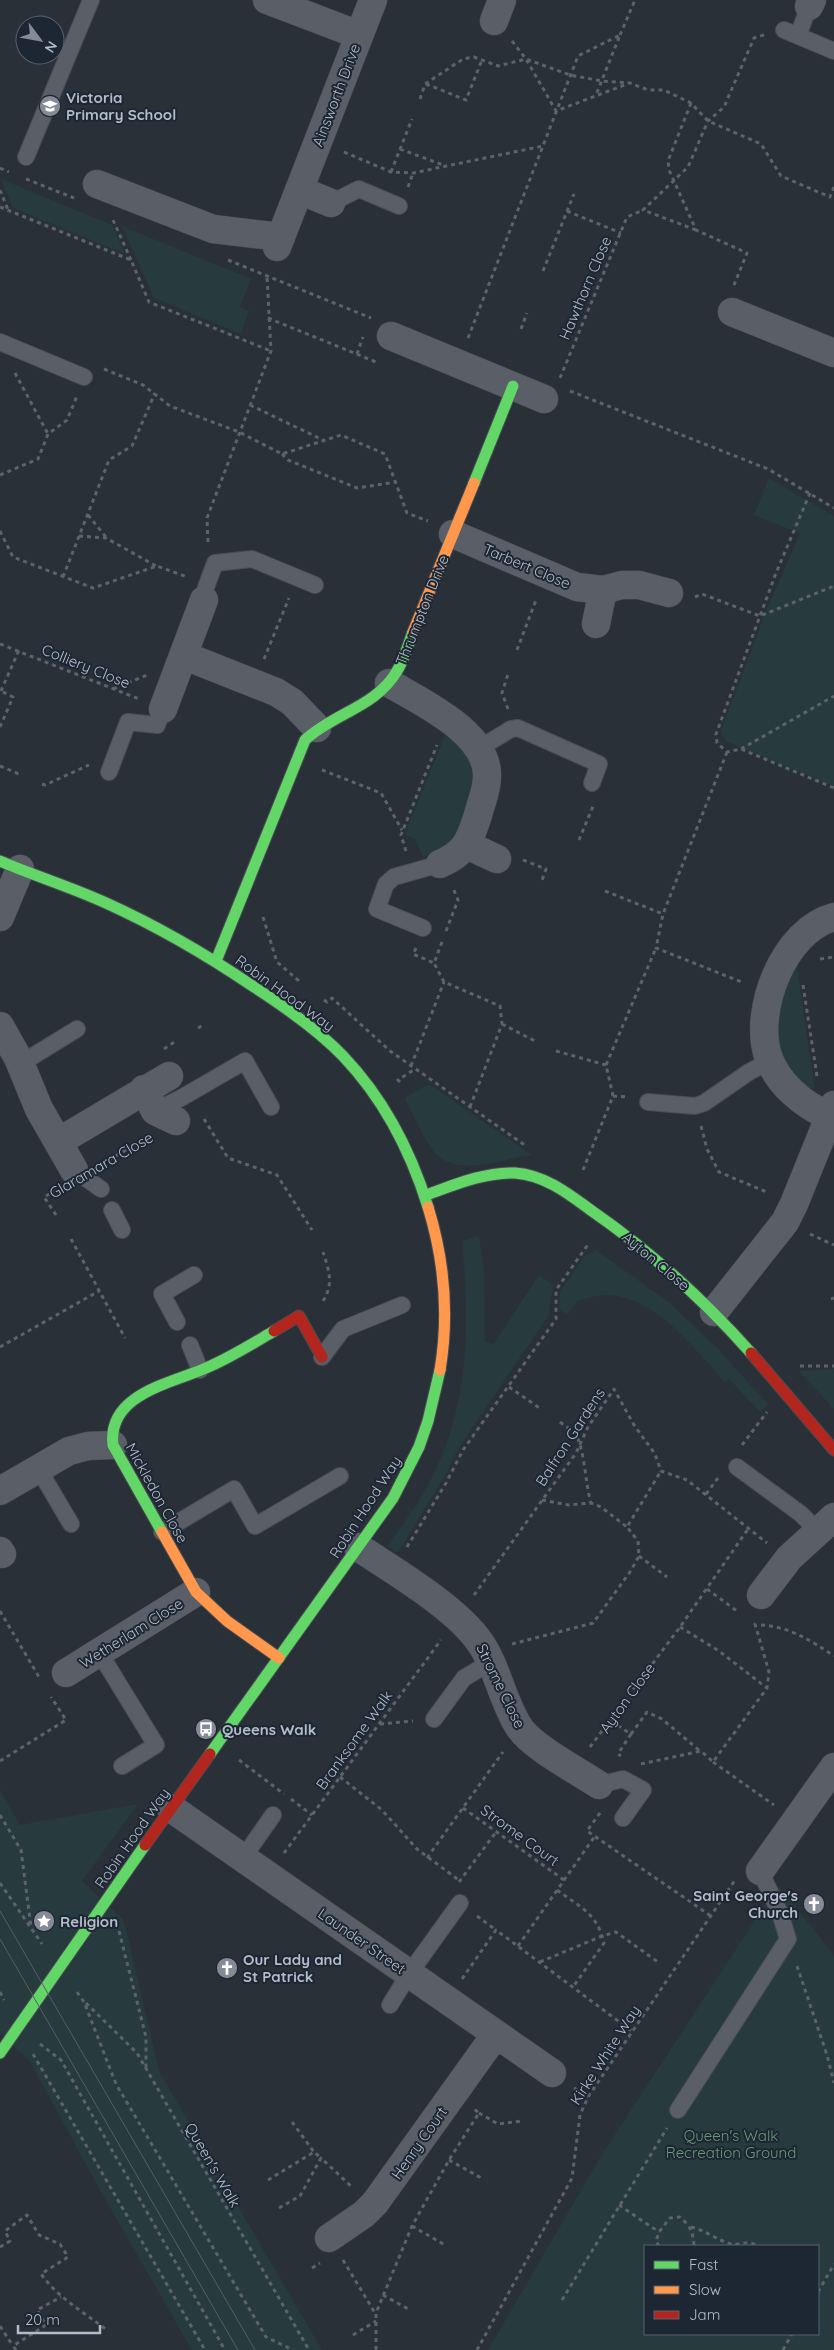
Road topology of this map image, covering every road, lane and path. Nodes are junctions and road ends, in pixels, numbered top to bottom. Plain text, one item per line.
1 (92, 0) edge
2 (268, 0) edge
3 (373, 0) edge
4 (635, 0) edge
5 (811, 3) edge
6 (498, 11) edge
7 (791, 33) junction
8 (359, 35) junction
9 (620, 35) junction
10 (834, 51) edge
11 (526, 59) junction
12 (482, 60) junction
13 (570, 74) junction
14 (602, 81) junction
15 (425, 84) junction
16 (630, 84) junction
17 (596, 95) junction
18 (420, 98) dead end
19 (691, 103) junction
20 (556, 111) junction
21 (412, 119) dead end
22 (708, 121) junction
23 (318, 141) junction
24 (543, 146) junction
25 (400, 149) junction
26 (26, 156) dead end
27 (446, 166) junction
28 (391, 172) junction
29 (674, 182) junction
30 (98, 184) dead end
31 (834, 187) edge
32 (0, 190) edge
33 (299, 190) junction
34 (574, 194) dead end
35 (331, 203) joint
36 (399, 206) dead end
37 (0, 207) edge
38 (8, 210) junction
39 (643, 210) junction
40 (567, 211) junction
41 (110, 213) dead end
42 (696, 230) junction
43 (620, 233) junction
44 (279, 242) junction
45 (132, 260) junction
46 (543, 271) dead end
47 (732, 312) joint
48 (528, 313) dead end
49 (521, 329) dead end
50 (391, 336) dead end
51 (0, 342) edge
52 (271, 351) junction
53 (834, 353) edge
54 (458, 364) junction
55 (13, 369) dead end
56 (84, 377) junction
57 (513, 386) junction
58 (556, 391) junction
59 (155, 393) junction
60 (250, 405) junction
61 (240, 432) junction
62 (48, 434) junction
63 (323, 440) junction
64 (282, 454) junction
65 (0, 475) edge
66 (396, 482) junction
67 (810, 493) junction
68 (834, 508) edge
69 (87, 515) junction
70 (0, 531) edge
71 (453, 534) junction
72 (79, 536) junction
73 (106, 538) junction
74 (206, 550) dead end
75 (157, 566) junction
76 (546, 573) junction
77 (63, 577) junction
78 (298, 577) junction
79 (315, 585) dead end
80 (834, 586) edge
81 (603, 590) junction
82 (669, 593) joint
83 (204, 600) junction
84 (760, 616) junction
85 (596, 624) dead end
86 (0, 644) edge
87 (19, 650) junction
88 (517, 650) dead end
89 (185, 656) junction
90 (508, 674) dead end
91 (255, 683) junction
92 (389, 683) junction
93 (1, 692) edge
94 (834, 696) edge
95 (163, 710) junction
96 (448, 718) junction
97 (0, 727) edge
98 (317, 728) junction
99 (518, 728) junction
100 (478, 749) junction
101 (740, 749) junction
102 (727, 752) junction
103 (295, 759) junction
104 (0, 766) edge
105 (109, 772) joint
106 (19, 774) dead end
107 (592, 783) joint
108 (42, 784) dead end
109 (834, 788) edge
110 (403, 830) junction
111 (579, 840) dead end
112 (467, 845) junction
113 (497, 859) dead end
114 (440, 864) junction
115 (10, 865) edge
116 (412, 871) junction
117 (605, 891) dead end
118 (662, 914) junction
119 (0, 917) edge
120 (834, 917) edge
121 (424, 928) dead end
122 (656, 948) junction
123 (216, 961) junction
124 (277, 962) dead end
125 (300, 981) dead end
126 (803, 981) dead end
127 (444, 982) junction
128 (771, 993) junction
129 (320, 997) dead end
130 (502, 1024) junction
131 (203, 1025) dead end
132 (0, 1026) edge
133 (198, 1028) dead end
134 (77, 1029) dead end
135 (536, 1042) dead end
136 (556, 1051) dead end
137 (770, 1061) junction
138 (20, 1064) junction
139 (606, 1065) junction
140 (411, 1066) junction
141 (415, 1069) junction
142 (169, 1076) dead end
143 (401, 1085) dead end
144 (648, 1102) dead end
145 (271, 1106) dead end
146 (695, 1106) junction
147 (158, 1107) junction
148 (470, 1107) junction
149 (829, 1111) edge
150 (58, 1142) junction
151 (527, 1147) dead end
152 (228, 1158) dead end
153 (78, 1172) junction
154 (101, 1188) dead end
155 (426, 1195) junction
156 (571, 1197) junction
157 (794, 1204) junction
158 (112, 1210) dead end
159 (56, 1215) dead end
160 (605, 1220) junction
161 (122, 1230) dead end
162 (312, 1230) dead end
163 (71, 1239) dead end
164 (323, 1252) dead end
165 (194, 1276) dead end
166 (99, 1291) junction
167 (402, 1305) dead end
168 (714, 1312) junction
169 (299, 1316) junction
170 (177, 1322) dead end
171 (125, 1338) dead end
172 (190, 1345) dead end
173 (0, 1346) edge
174 (322, 1357) joint
175 (200, 1370) junction
176 (509, 1386) junction
177 (783, 1391) junction
178 (541, 1409) dead end
179 (560, 1422) dead end
180 (580, 1444) junction
181 (113, 1445) junction
182 (742, 1446) dead end
183 (834, 1450) edge
184 (38, 1468) junction
185 (731, 1468) joint
186 (661, 1471) junction
187 (340, 1476) dead end
188 (0, 1491) edge
189 (706, 1494) junction
190 (542, 1500) junction
191 (591, 1503) junction
192 (71, 1524) dead end
193 (826, 1524) edge
194 (627, 1527) junction
195 (162, 1532) junction
196 (358, 1547) junction
197 (639, 1556) junction
198 (393, 1570) junction
199 (668, 1577) dead end
200 (707, 1589) junction
201 (196, 1592) junction
202 (760, 1595) joint
203 (0, 1612) edge
204 (742, 1614) dead end
205 (458, 1617) junction
206 (748, 1619) dead end
207 (756, 1624) junction
208 (680, 1627) junction
209 (99, 1652) junction
210 (488, 1656) junction
211 (834, 1656) edge
212 (279, 1658) junction
213 (40, 1678) dead end
214 (57, 1683) joint
215 (767, 1688) junction
216 (434, 1719) joint
217 (610, 1720) junction
218 (379, 1724) junction
219 (520, 1729) junction
220 (630, 1734) junction
221 (218, 1743) junction
222 (700, 1751) junction
223 (0, 1761) edge
224 (712, 1762) junction
225 (633, 1765) junction
226 (122, 1766) dead end
227 (834, 1767) edge
228 (574, 1770) junction
229 (340, 1777) junction
230 (611, 1782) junction
231 (171, 1808) junction
232 (463, 1808) junction
233 (0, 1815) edge
234 (272, 1815) dead end
235 (312, 1815) junction
236 (623, 1818) dead end
237 (796, 1819) junction
238 (595, 1836) junction
239 (243, 1858) junction
240 (427, 1858) junction
241 (760, 1871) joint
242 (267, 1875) junction
243 (460, 1880) dead end
244 (564, 1880) junction
245 (0, 1883) edge
246 (557, 1890) junction
247 (460, 1904) dead end
248 (100, 1909) junction
249 (31, 1928) junction
250 (602, 1936) junction
251 (788, 1939) junction
252 (518, 1946) junction
253 (540, 1962) junction
254 (658, 1962) dead end
255 (59, 1969) junction
256 (409, 1974) junction
257 (573, 1987) junction
258 (447, 1999) junction
259 (84, 2002) junction
260 (390, 2005) dead end
261 (633, 2032) junction
262 (496, 2034) junction
263 (0, 2053) edge
264 (35, 2054) dead end
265 (61, 2060) dead end
266 (146, 2072) junction
267 (552, 2074) dead end
268 (834, 2083) edge
269 (452, 2096) junction
270 (678, 2110) joint
271 (479, 2113) junction
272 (521, 2121) dead end
273 (292, 2122) dead end
274 (314, 2152) junction
275 (321, 2158) junction
276 (449, 2160) junction
277 (483, 2179) dead end
278 (268, 2180) dead end
279 (619, 2205) junction
280 (372, 2206) junction
281 (279, 2208) dead end
282 (412, 2226) junction
283 (690, 2226) junction
284 (659, 2232) junction
285 (329, 2238) joint
286 (446, 2245) dead end
287 (658, 2245) edge
288 (694, 2245) edge
289 (734, 2245) edge
290 (734, 2245) edge
291 (754, 2245) edge
292 (0, 2247) edge
293 (834, 2264) edge
294 (819, 2290) edge
295 (383, 2295) junction
296 (61, 2297) junction
297 (562, 2300) dead end
298 (410, 2310) dead end
299 (376, 2313) junction
300 (376, 2321) junction
301 (0, 2326) edge
302 (108, 2331) dead end
303 (791, 2335) edge
304 (353, 2336) dead end
305 (13, 2346) junction
306 (16, 2350) edge
307 (205, 2350) edge
308 (225, 2350) edge
309 (292, 2350) edge
310 (309, 2350) edge
311 (376, 2350) edge
312 (477, 2350) edge
313 (783, 2350) edge

1 - 26 lane
2 - 8 street
3 - 8 street, Ainsworth Drive
4 - 9 path
5 - 7 lane
6 - 11 path
7 - 10 lane
7 - 22 path
8 - 23 street, Ainsworth Drive
9 - 13 path
9 - 14 path
11 - 12 path
11 - 13 path
11 - 20 path
12 - 15 path
12 - 15 path
13 - 14 path
13 - 20 path
14 - 16 path
14 - 17 path
15 - 18 path
16 - 17 path
16 - 19 path
17 - 20 path
19 - 22 path
19 - 29 path
20 - 24 path
21 - 25 path
22 - 29 path, Hawthorn Close
22 - 31 path
23 - 28 path
23 - 33 street, Ainsworth Drive
24 - 27 path
24 - 54 path
25 - 27 path
25 - 28 path
27 - 28 path
29 - 39 path, Hawthorn Close
29 - 42 path
30 - 44 street
32 - 38 path
33 - 35 street
33 - 44 street, Ainsworth Drive
34 - 40 path
35 - 36 lane
37 - 38 path
38 - 45 path
39 - 42 path
39 - 43 path, Hawthorn Close
40 - 43 path
40 - 46 path
41 - 45 path
42 - 47 path
43 - 58 path, Hawthorn Close
44 - 52 path
45 - 52 path
47 - 53 street
48 - 49 path
50 - 54 street
51 - 56 lane
52 - 60 path
54 - 57 street
55 - 62 path
56 - 59 path
56 - 62 path
57 - 58 street
57 - 71 street, Thrumpton Drive
58 - 67 path
59 - 61 path
59 - 69 path
60 - 61 path
60 - 63 path
61 - 64 path
61 - 74 path
62 - 65 path
63 - 64 path
63 - 66 path
64 - 66 path
66 - 71 path
67 - 68 path
67 - 84 path
69 - 72 path
69 - 73 path
70 - 77 path
71 - 76 street, Tarbert Close
71 - 92 street, Thrumpton Drive
72 - 73 path
72 - 77 path
73 - 75 path
75 - 77 path
75 - 83 path
76 - 81 street, Tarbert Close
76 - 88 path
78 - 79 lane
78 - 83 lane
78 - 91 path
80 - 84 path
81 - 82 street, Tarbert Close
81 - 85 street
82 - 84 path
83 - 89 street
84 - 102 path
86 - 87 path, Colliery Close
87 - 93 path
87 - 95 path, Colliery Close
89 - 91 street
89 - 95 street
90 - 99 path
91 - 98 street
92 - 96 street
92 - 98 street, Thrumpton Drive
93 - 97 path
94 - 101 path
95 - 105 lane
96 - 100 street
96 - 110 path
98 - 103 street, Thrumpton Drive
99 - 100 lane
99 - 107 lane
100 - 112 street
101 - 102 path
101 - 109 path
102 - 118 path
103 - 110 path
103 - 123 street, Thrumpton Drive
104 - 106 path
105 - 108 path
107 - 111 path
110 - 116 path
112 - 113 street
112 - 114 street
114 - 116 lane
114 - 127 path
115 - 119 street
115 - 123 street, Robin Hood Way
116 - 121 lane
117 - 118 path
118 - 122 path
120 - 128 street
122 - 128 path
122 - 139 path
123 - 155 street, Robin Hood Way
124 - 125 path
126 - 149 path
127 - 130 path
127 - 140 path
128 - 137 street
129 - 140 path
130 - 135 path
130 - 148 path
131 - 133 path
132 - 138 street, Glaramara Close
134 - 138 lane
136 - 139 path
137 - 146 lane
137 - 149 street
138 - 150 street, Glaramara Close
139 - 156 path
140 - 141 path
141 - 143 path
141 - 148 path
142 - 147 street
144 - 146 lane
145 - 147 lane
146 - 157 path
147 - 150 street
147 - 153 path, Glaramara Close
148 - 151 path
149 - 157 street
150 - 153 street, Glaramara Close
152 - 162 path
153 - 154 lane
153 - 159 path, Glaramara Close
155 - 156 street, Ayton Close
155 - 196 street, Robin Hood Way
156 - 160 street, Ayton Close
157 - 168 street
158 - 161 lane
160 - 168 street, Ayton Close
160 - 176 path
163 - 166 path
164 - 169 path
165 - 170 lane
166 - 171 path
166 - 173 path
167 - 174 lane
168 - 177 street, Ayton Close
169 - 174 street
169 - 175 street, Mickledon Close
172 - 175 lane
175 - 181 street, Mickledon Close
176 - 178 path
176 - 198 path
177 - 182 path
177 - 183 street, Ayton Close
179 - 180 path
180 - 186 path, Balfron Gardens
180 - 190 path, Balfron Gardens
180 - 191 path
181 - 184 street
181 - 195 street, Mickledon Close
184 - 188 street
184 - 192 lane
185 - 189 path
185 - 193 lane
186 - 189 path
186 - 194 path
187 - 195 lane
189 - 200 path, Ayton Close
190 - 191 path, Balfron Gardens
190 - 205 path, Balfron Gardens
191 - 194 path
193 - 202 street
194 - 197 path
195 - 201 street, Mickledon Close
196 - 198 street, Strome Close
196 - 212 street, Robin Hood Way
197 - 199 path
197 - 210 path
198 - 205 street, Strome Close
200 - 204 path
200 - 208 path, Ayton Close
201 - 209 street, Wetherlam Close
201 - 212 street, Mickledon Close
202 - 207 path
203 - 213 path
205 - 210 street, Strome Close
205 - 218 path, Branksome Walk
206 - 207 path
207 - 211 path
207 - 215 path
208 - 215 path
208 - 217 path, Ayton Close
209 - 214 street, Wetherlam Close
209 - 226 lane
210 - 216 lane
210 - 219 street, Strome Close
212 - 221 street, Robin Hood Way
214 - 223 path
215 - 224 path
216 - 218 path
217 - 220 path
217 - 228 path, Ayton Close
218 - 229 path, Branksome Walk
219 - 228 street, Strome Close
219 - 232 path
220 - 222 path
220 - 225 path
221 - 231 street, Robin Hood Way
221 - 235 path
222 - 224 path
222 - 225 path
224 - 237 path
225 - 230 path
227 - 237 street
228 - 230 street, Strome Close
229 - 235 path, Branksome Walk
229 - 240 path
230 - 236 lane
230 - 238 path
231 - 239 street, Launder Street
231 - 248 street, Robin Hood Way
232 - 240 path
232 - 244 path, Strome Court
233 - 249 path
234 - 239 lane
235 - 242 path, Branksome Walk
237 - 241 street
238 - 244 path, Strome Court
238 - 261 path, Kirke White Way
239 - 242 street, Launder Street
240 - 243 path
241 - 251 lane
242 - 256 street, Launder Street
244 - 246 path, Strome Court
245 - 249 path
246 - 250 path, Strome Court
246 - 252 path, Strome Court
247 - 256 lane
248 - 255 street, Robin Hood Way
248 - 266 path
249 - 255 path
250 - 253 path
250 - 254 path
250 - 257 path
251 - 268 path
251 - 270 lane
252 - 253 path
252 - 258 path
253 - 257 path
255 - 259 path
255 - 263 street, Robin Hood Way
256 - 258 street, Launder Street
256 - 260 lane
257 - 261 path
258 - 262 street, Launder Street
259 - 266 path, Queen's Walk
259 - 309 path
261 - 312 path, Kirke White Way
262 - 267 street, Launder Street
262 - 269 street, Henry Court
264 - 307 path
265 - 308 path
266 - 310 path, Queen's Walk
269 - 271 path
269 - 280 street, Henry Court
270 - 279 path
271 - 272 path
271 - 276 path
273 - 274 path
274 - 275 path
274 - 278 path
275 - 280 path
275 - 281 path
276 - 277 path
276 - 282 path
279 - 284 path
279 - 297 path
280 - 285 street, Henry Court
282 - 286 path
282 - 295 path
283 - 284 path
283 - 288 path
283 - 289 path
284 - 287 path
285 - 299 path
290 - 291 path
292 - 296 path
293 - 294 path
295 - 298 path
295 - 299 path
296 - 302 path
296 - 305 path
299 - 300 path
300 - 304 path
300 - 311 path
301 - 305 path
303 - 313 path
305 - 306 path

